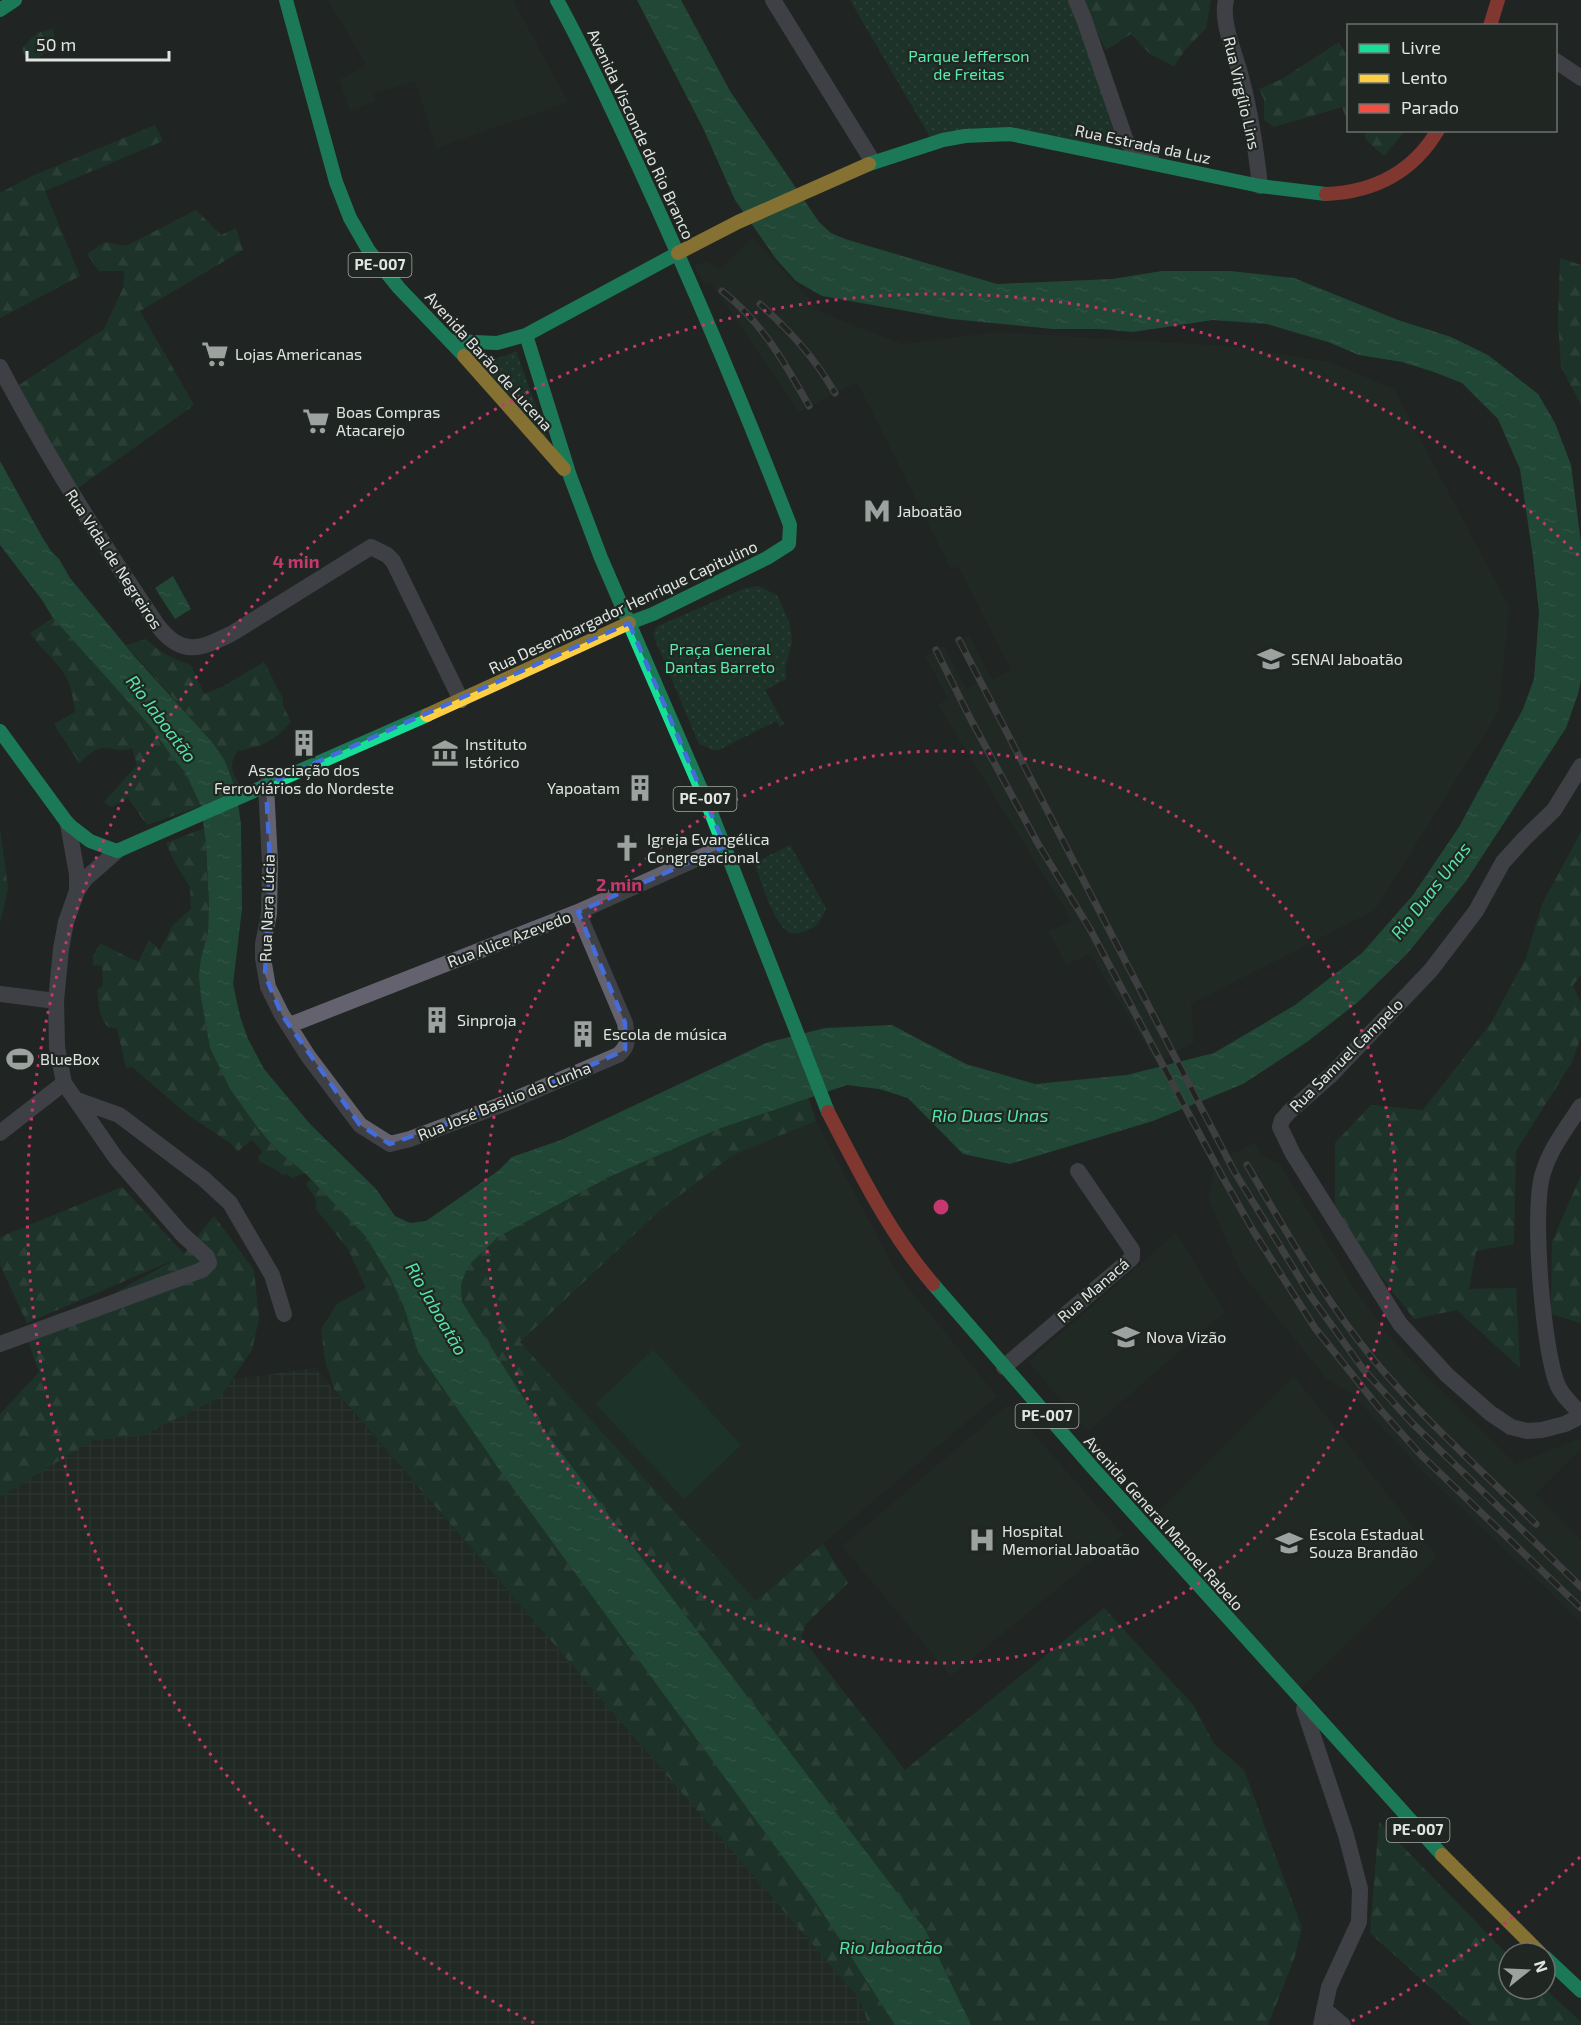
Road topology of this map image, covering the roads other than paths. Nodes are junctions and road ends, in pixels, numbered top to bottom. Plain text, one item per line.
1 (15, 0) edge
2 (286, 0) edge
3 (557, 0) edge
4 (773, 0) edge
5 (1076, 0) edge
6 (1226, 0) edge
7 (1498, 0) edge
8 (0, 10) edge
9 (1496, 23) edge
10 (1557, 62) edge
11 (1581, 78) edge
12 (1437, 132) edge
13 (873, 162) junction
14 (1171, 166) junction
15 (1260, 186) junction
16 (678, 252) junction
17 (526, 335) junction
18 (451, 340) junction
19 (0, 367) edge
20 (570, 476) junction
21 (629, 623) junction
22 (461, 700) junction
23 (0, 731) edge
24 (1581, 766) edge
25 (266, 785) junction
26 (68, 824) junction
27 (724, 846) junction
28 (117, 851) junction
29 (77, 891) junction
30 (578, 912) junction
31 (0, 994) edge
32 (56, 1001) junction
33 (789, 1008) joint
34 (290, 1025) junction
35 (64, 1083) junction
36 (77, 1100) junction
37 (1581, 1106) edge
38 (0, 1133) edge
39 (1078, 1171) dead end
40 (284, 1314) dead end
41 (0, 1344) edge
42 (1004, 1367) junction
43 (1581, 1415) edge
44 (1302, 1702) junction
45 (1528, 1941) edge
46 (1557, 1968) edge
47 (1581, 1991) edge
48 (1322, 2017) edge
49 (1343, 2025) edge

1 - 8 main road
2 - 18 main road, Avenida Barão de Lucena / PE-007
3 - 16 main road, Avenida Visconde do Rio Branco
4 - 13 street
5 - 14 street
6 - 15 street, Rua Virgílio Lins
7 - 9 main road
10 - 11 street
12 - 15 main road, Rua Estrada da Luz
13 - 14 main road, Rua Estrada da Luz
13 - 16 main road, Rua Estrada da Luz
14 - 15 main road, Rua Estrada da Luz
16 - 17 main road, Avenida Visconde do Rio Branco
16 - 21 main road, Rua Desembargador Henrique Capitulino
17 - 18 main road, Avenida Visconde do Rio Branco
17 - 20 main road, Avenida Barão de Lucena
18 - 20 main road, Avenida Barão de Lucena / PE-007
19 - 22 street, Rua Vidal de Negreiros
20 - 21 main road, Avenida Barão de Lucena
21 - 22 main road, Rua Desembargador Henrique Capitulino
21 - 27 main road, Avenida Barão de Lucena / PE-007
22 - 25 main road, Rua Desembargador Henrique Capitulino
23 - 26 main road
24 - 43 street, Rua Samuel Campelo
25 - 28 main road, Rua Desembargador Henrique Capitulino
25 - 34 street, Rua Nara Lúcia
26 - 28 main road
26 - 29 street
27 - 30 street, Rua Alice Azevedo
27 - 33 main road, Avenida Barão de Lucena / PE-007
28 - 29 street
29 - 32 street
30 - 34 street, Rua Alice Azevedo
30 - 34 street, Rua José Basilio da Cunha
31 - 32 street
32 - 35 street
33 - 42 main road, Avenida General Manoel Rabelo / PE-007
35 - 36 street
35 - 38 street
36 - 40 street
36 - 41 street
37 - 43 street
39 - 42 street, Rua Manacá
42 - 44 main road, Avenida General Manoel Rabelo / PE-007
44 - 45 main road, Avenida General Manoel Rabelo / PE-007
44 - 48 street
46 - 47 main road
48 - 49 street

